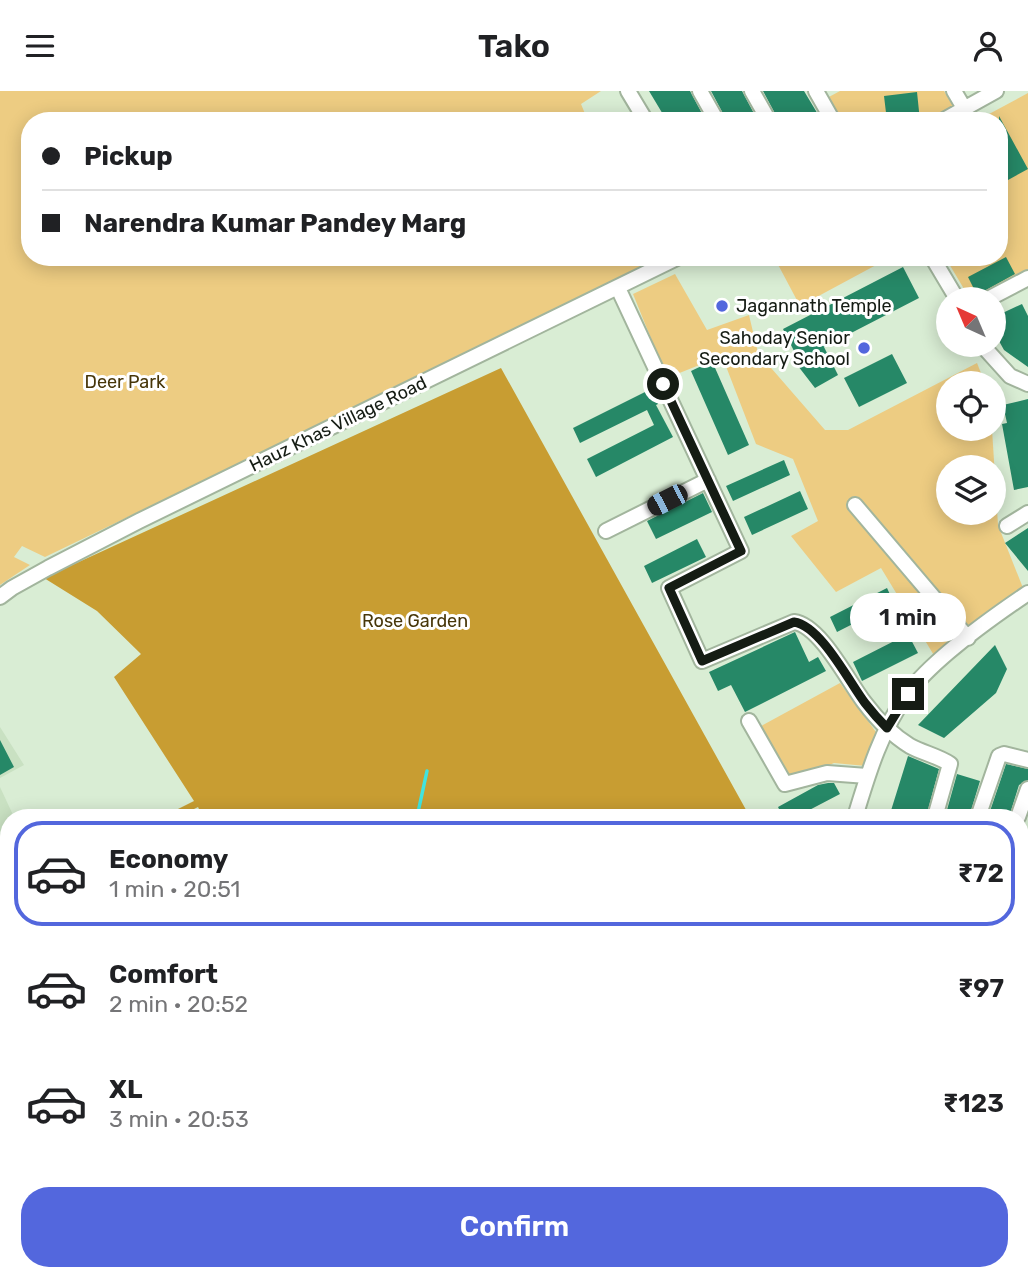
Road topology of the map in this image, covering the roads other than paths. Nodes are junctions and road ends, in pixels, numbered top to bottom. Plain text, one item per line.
1 (700, 91) edge
2 (752, 91) edge
3 (816, 91) edge
4 (954, 91) edge
5 (996, 91) edge
6 (630, 92) edge
7 (969, 100) edge
8 (641, 112) edge
9 (713, 112) edge
10 (764, 112) edge
11 (828, 112) edge
12 (954, 112) edge
13 (661, 266) edge
14 (937, 266) edge
15 (1028, 278) edge
16 (950, 287) edge
17 (618, 288) junction
18 (1006, 290) edge
19 (993, 357) edge
20 (1028, 384) edge
21 (708, 480) junction
22 (855, 505) dead end
23 (1028, 513) edge
24 (1007, 526) dead end
25 (606, 531) dead end
26 (1028, 593) edge
27 (0, 597) edge
28 (968, 638) junction
29 (750, 721) dead end
30 (887, 728) junction
31 (1028, 760) edge
32 (867, 776) junction
33 (1028, 789) edge
34 (857, 809) edge
35 (937, 809) edge
36 (981, 809) edge
37 (1021, 809) edge

1 - 9 street
2 - 10 street
3 - 11 street
4 - 7 street
5 - 7 street
6 - 8 street
7 - 12 street
13 - 17 street, Hauz Khas Village Road
14 - 16 street
15 - 18 street
17 - 21 street
17 - 27 street, Hauz Khas Village Road
19 - 20 street
21 - 25 street
21 - 30 street
22 - 28 street
23 - 24 street
26 - 28 street
28 - 30 street
29 - 32 street
30 - 32 street
30 - 35 street
31 - 36 street
32 - 34 street
33 - 37 street

